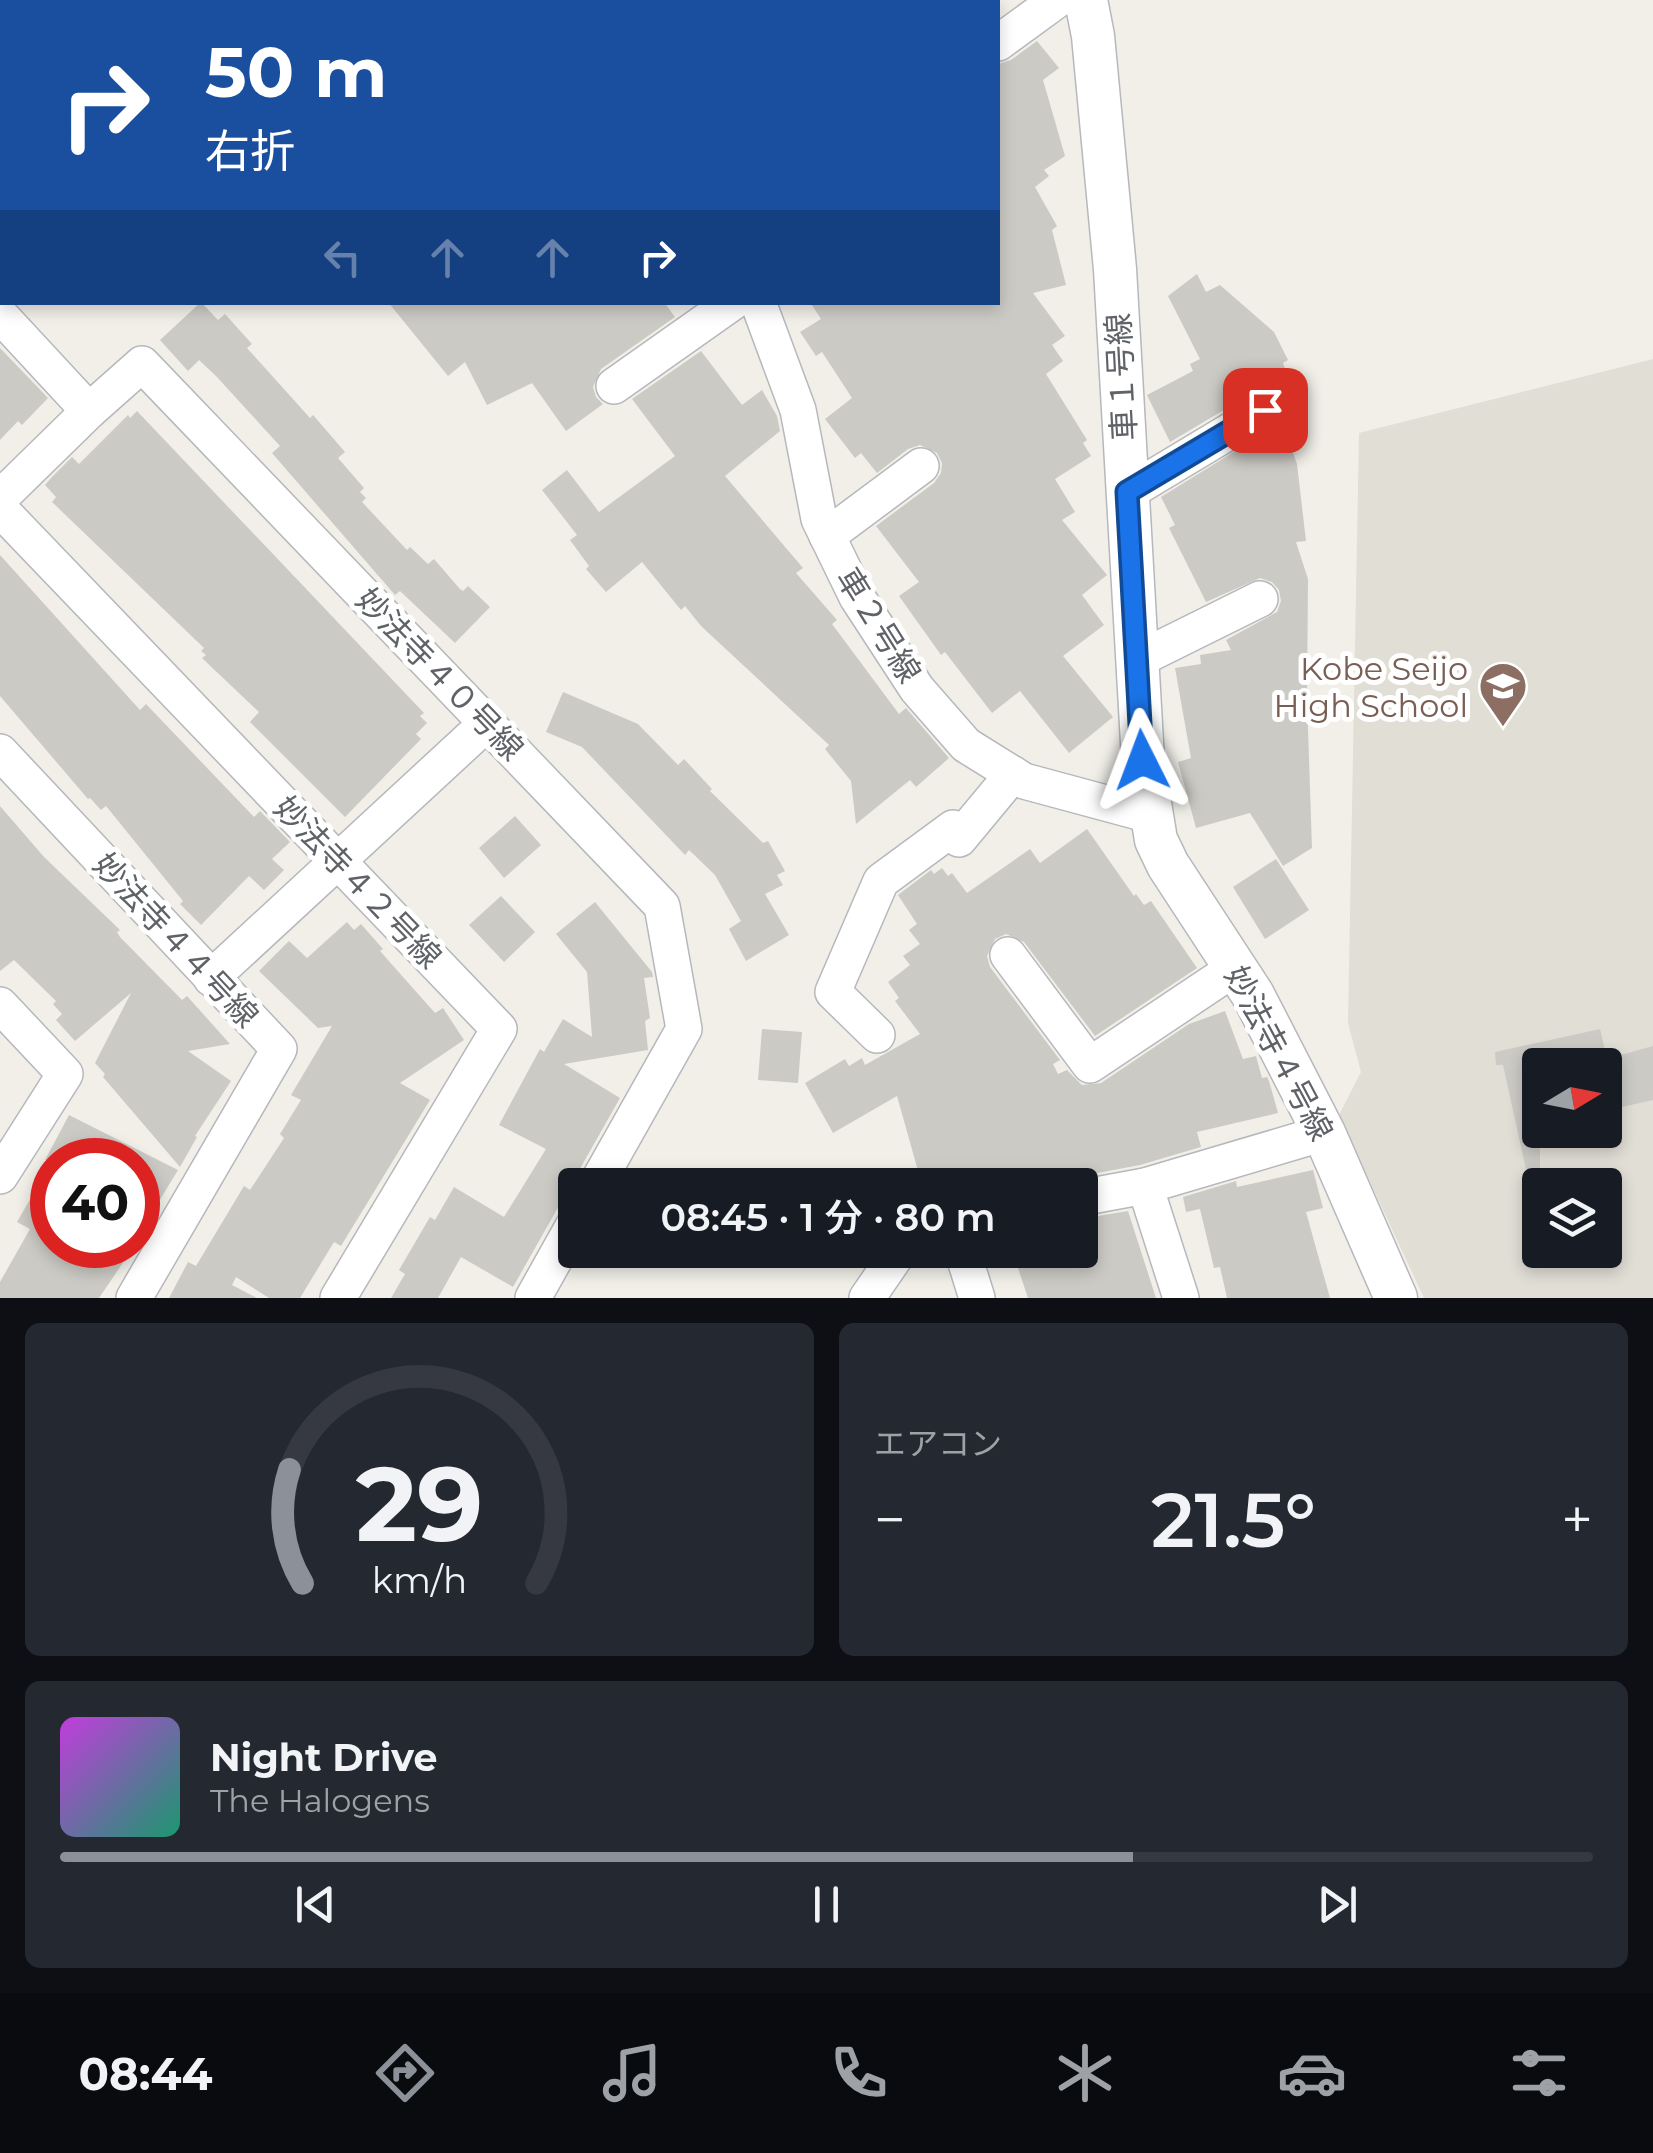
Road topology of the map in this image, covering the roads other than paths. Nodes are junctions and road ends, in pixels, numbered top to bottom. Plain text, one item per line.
1 (1057, 0) edge
2 (1086, 0) edge
3 (1000, 42) edge
4 (729, 305) edge
5 (759, 305) edge
6 (0, 315) edge
7 (614, 386) dead end
8 (89, 410) junction
9 (1265, 410) dead end
10 (922, 466) dead end
11 (1127, 492) junction
12 (0, 498) edge
13 (0, 509) edge
14 (827, 536) junction
15 (1260, 599) dead end
16 (1137, 660) junction
17 (487, 724) junction
18 (0, 752) edge
19 (1013, 774) junction
20 (1150, 815) junction
21 (338, 862) junction
22 (1008, 954) dead end
23 (1235, 968) junction
24 (211, 978) junction
25 (0, 1005) edge
26 (877, 1035) dead end
27 (1324, 1134) junction
28 (606, 1168) edge
29 (0, 1176) edge
30 (1145, 1186) junction
31 (1098, 1195) edge
32 (558, 1253) edge
33 (888, 1268) edge
34 (968, 1268) edge
35 (134, 1298) edge
36 (338, 1298) edge
37 (533, 1298) edge
38 (867, 1298) edge
39 (978, 1298) edge
40 (1181, 1298) edge
41 (1396, 1298) edge

1 - 3 street
2 - 11 street, 車１号線
4 - 7 street
5 - 14 street, 車２号線
6 - 8 street
8 - 12 street, 妙法寺４０号線
8 - 17 street, 妙法寺４０号線
9 - 11 street
10 - 14 street
11 - 16 street, 車１号線
13 - 21 street, 妙法寺４２号線
14 - 19 street, 車２号線
15 - 16 street
16 - 20 street, 車１号線
17 - 21 street
17 - 28 street, 妙法寺４０号線
18 - 24 street, 妙法寺４４号線
19 - 20 street, 車２号線
19 - 26 street
20 - 23 street, 妙法寺４号線
21 - 24 street
21 - 36 street, 妙法寺４２号線
22 - 23 street
23 - 27 street, 妙法寺４号線
24 - 35 street, 妙法寺４４号線
25 - 29 street
27 - 30 street
27 - 41 street, 妙法寺４号線
30 - 31 street
30 - 40 street
32 - 37 street
33 - 38 street
34 - 39 street

